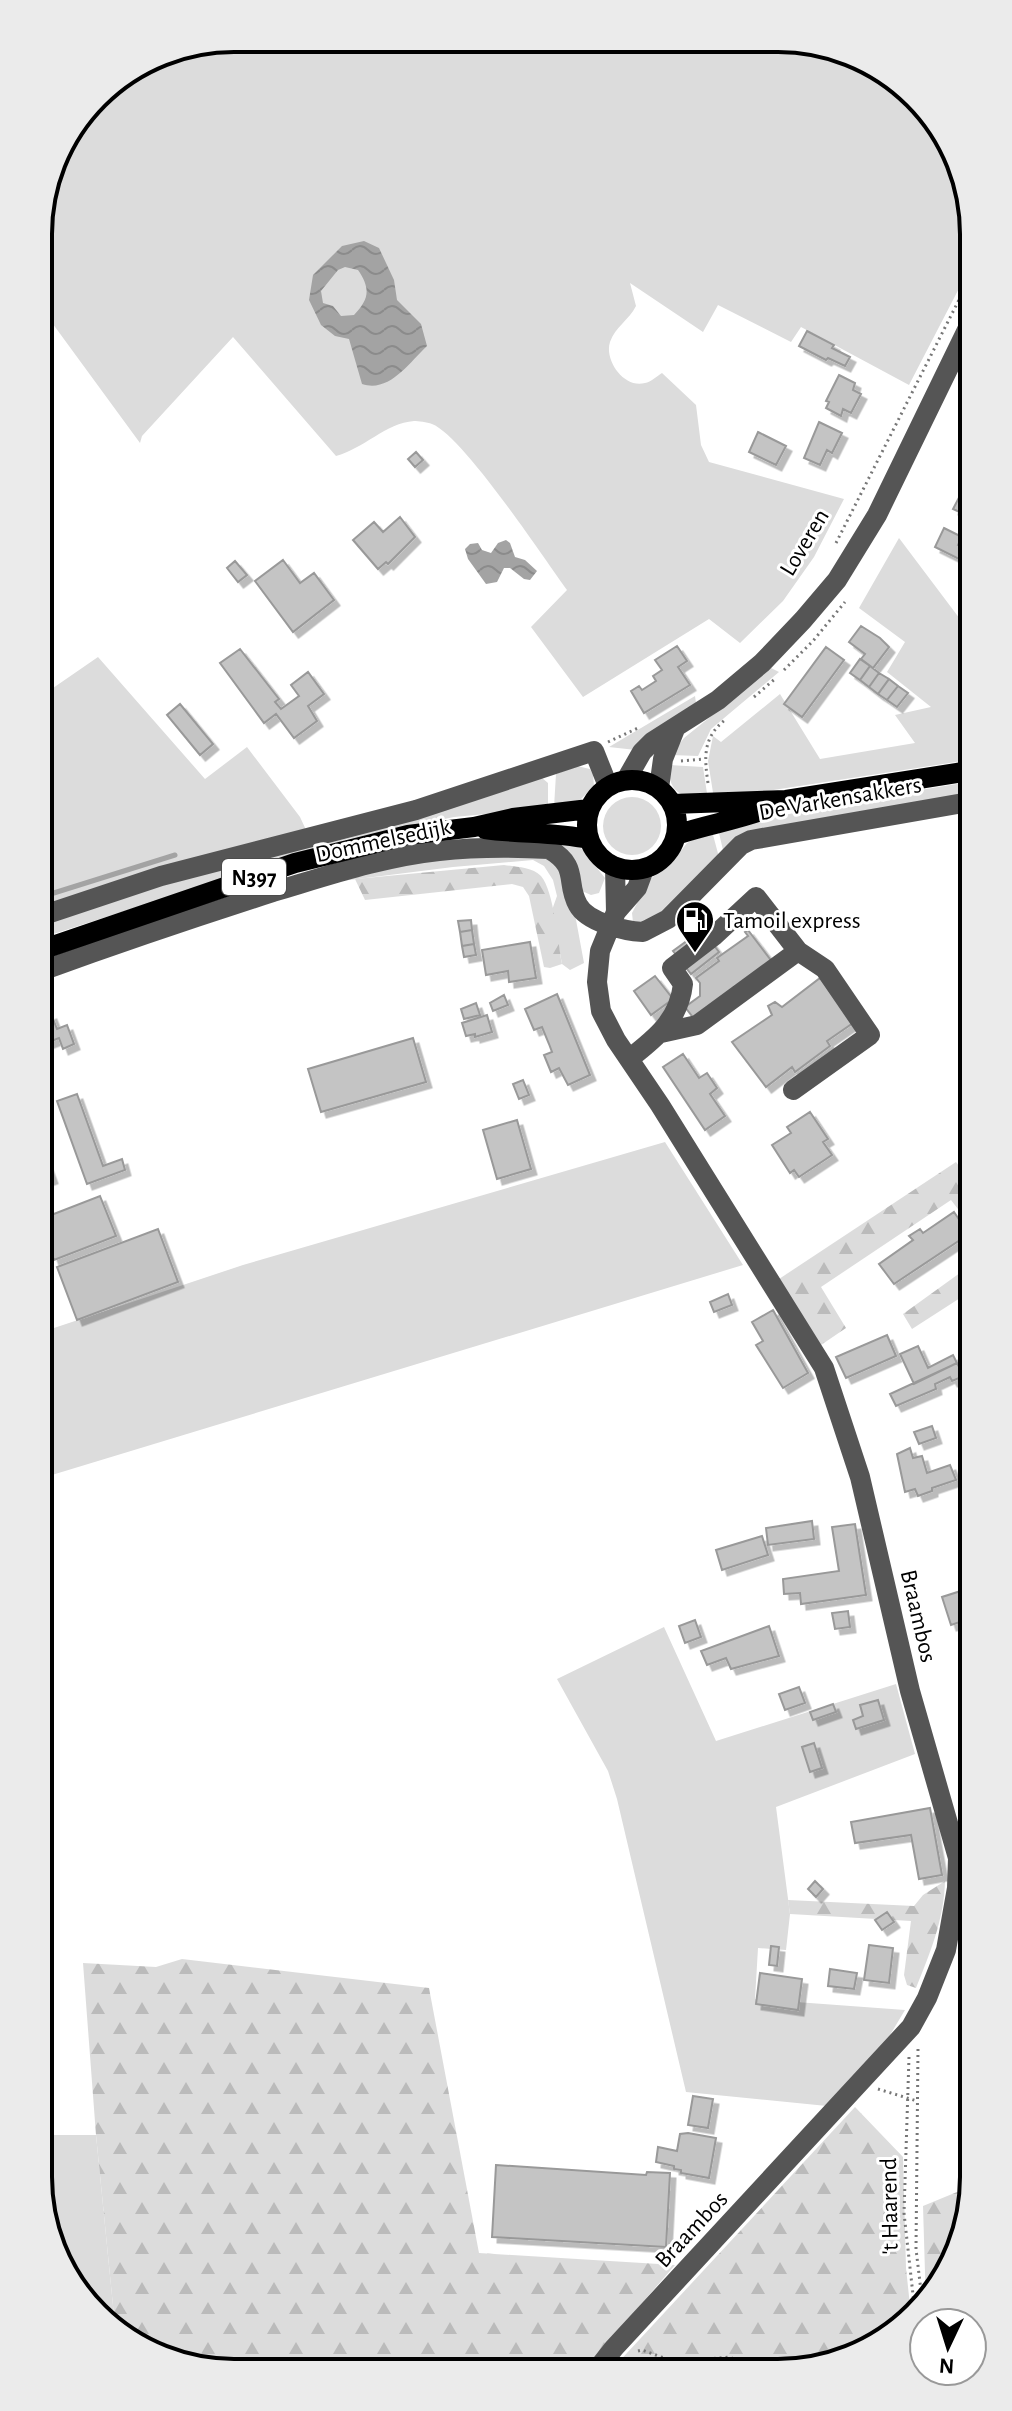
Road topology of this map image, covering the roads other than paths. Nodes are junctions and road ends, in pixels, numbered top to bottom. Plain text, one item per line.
1 (960, 344) edge
2 (675, 729) junction
3 (960, 772) edge
4 (617, 783) junction
5 (659, 788) junction
6 (786, 800) junction
7 (672, 804) junction
8 (960, 804) edge
9 (589, 809) junction
10 (474, 827) junction
11 (676, 835) junction
12 (588, 839) junction
13 (615, 867) junction
14 (644, 869) junction
15 (52, 912) edge
16 (614, 918) junction
17 (52, 946) edge
18 (798, 951) junction
19 (52, 967) edge
20 (661, 1033) junction
21 (629, 1059) junction
22 (793, 1090) dead end
23 (605, 2359) edge

1 - 2 street, Loveren
2 - 4 street, Loveren
2 - 5 street
3 - 6 main road
4 - 5 main road
4 - 9 main road
4 - 15 street, Dommelsedijk
5 - 7 main road
6 - 7 main road
6 - 11 main road
7 - 11 main road
8 - 16 street, De Varkensakkers
9 - 10 main road, Dommelsedijk / N397
9 - 12 main road
10 - 12 main road, Dommelsedijk / N397
10 - 17 main road, Dommelsedijk / N397
11 - 14 main road
12 - 13 main road
13 - 14 main road
13 - 16 street, Braambos
14 - 16 street, Braambos
16 - 19 street, Dommelsedijk
16 - 21 street, Braambos
18 - 20 street
18 - 20 street
18 - 22 street
20 - 21 street
21 - 23 street, Braambos

